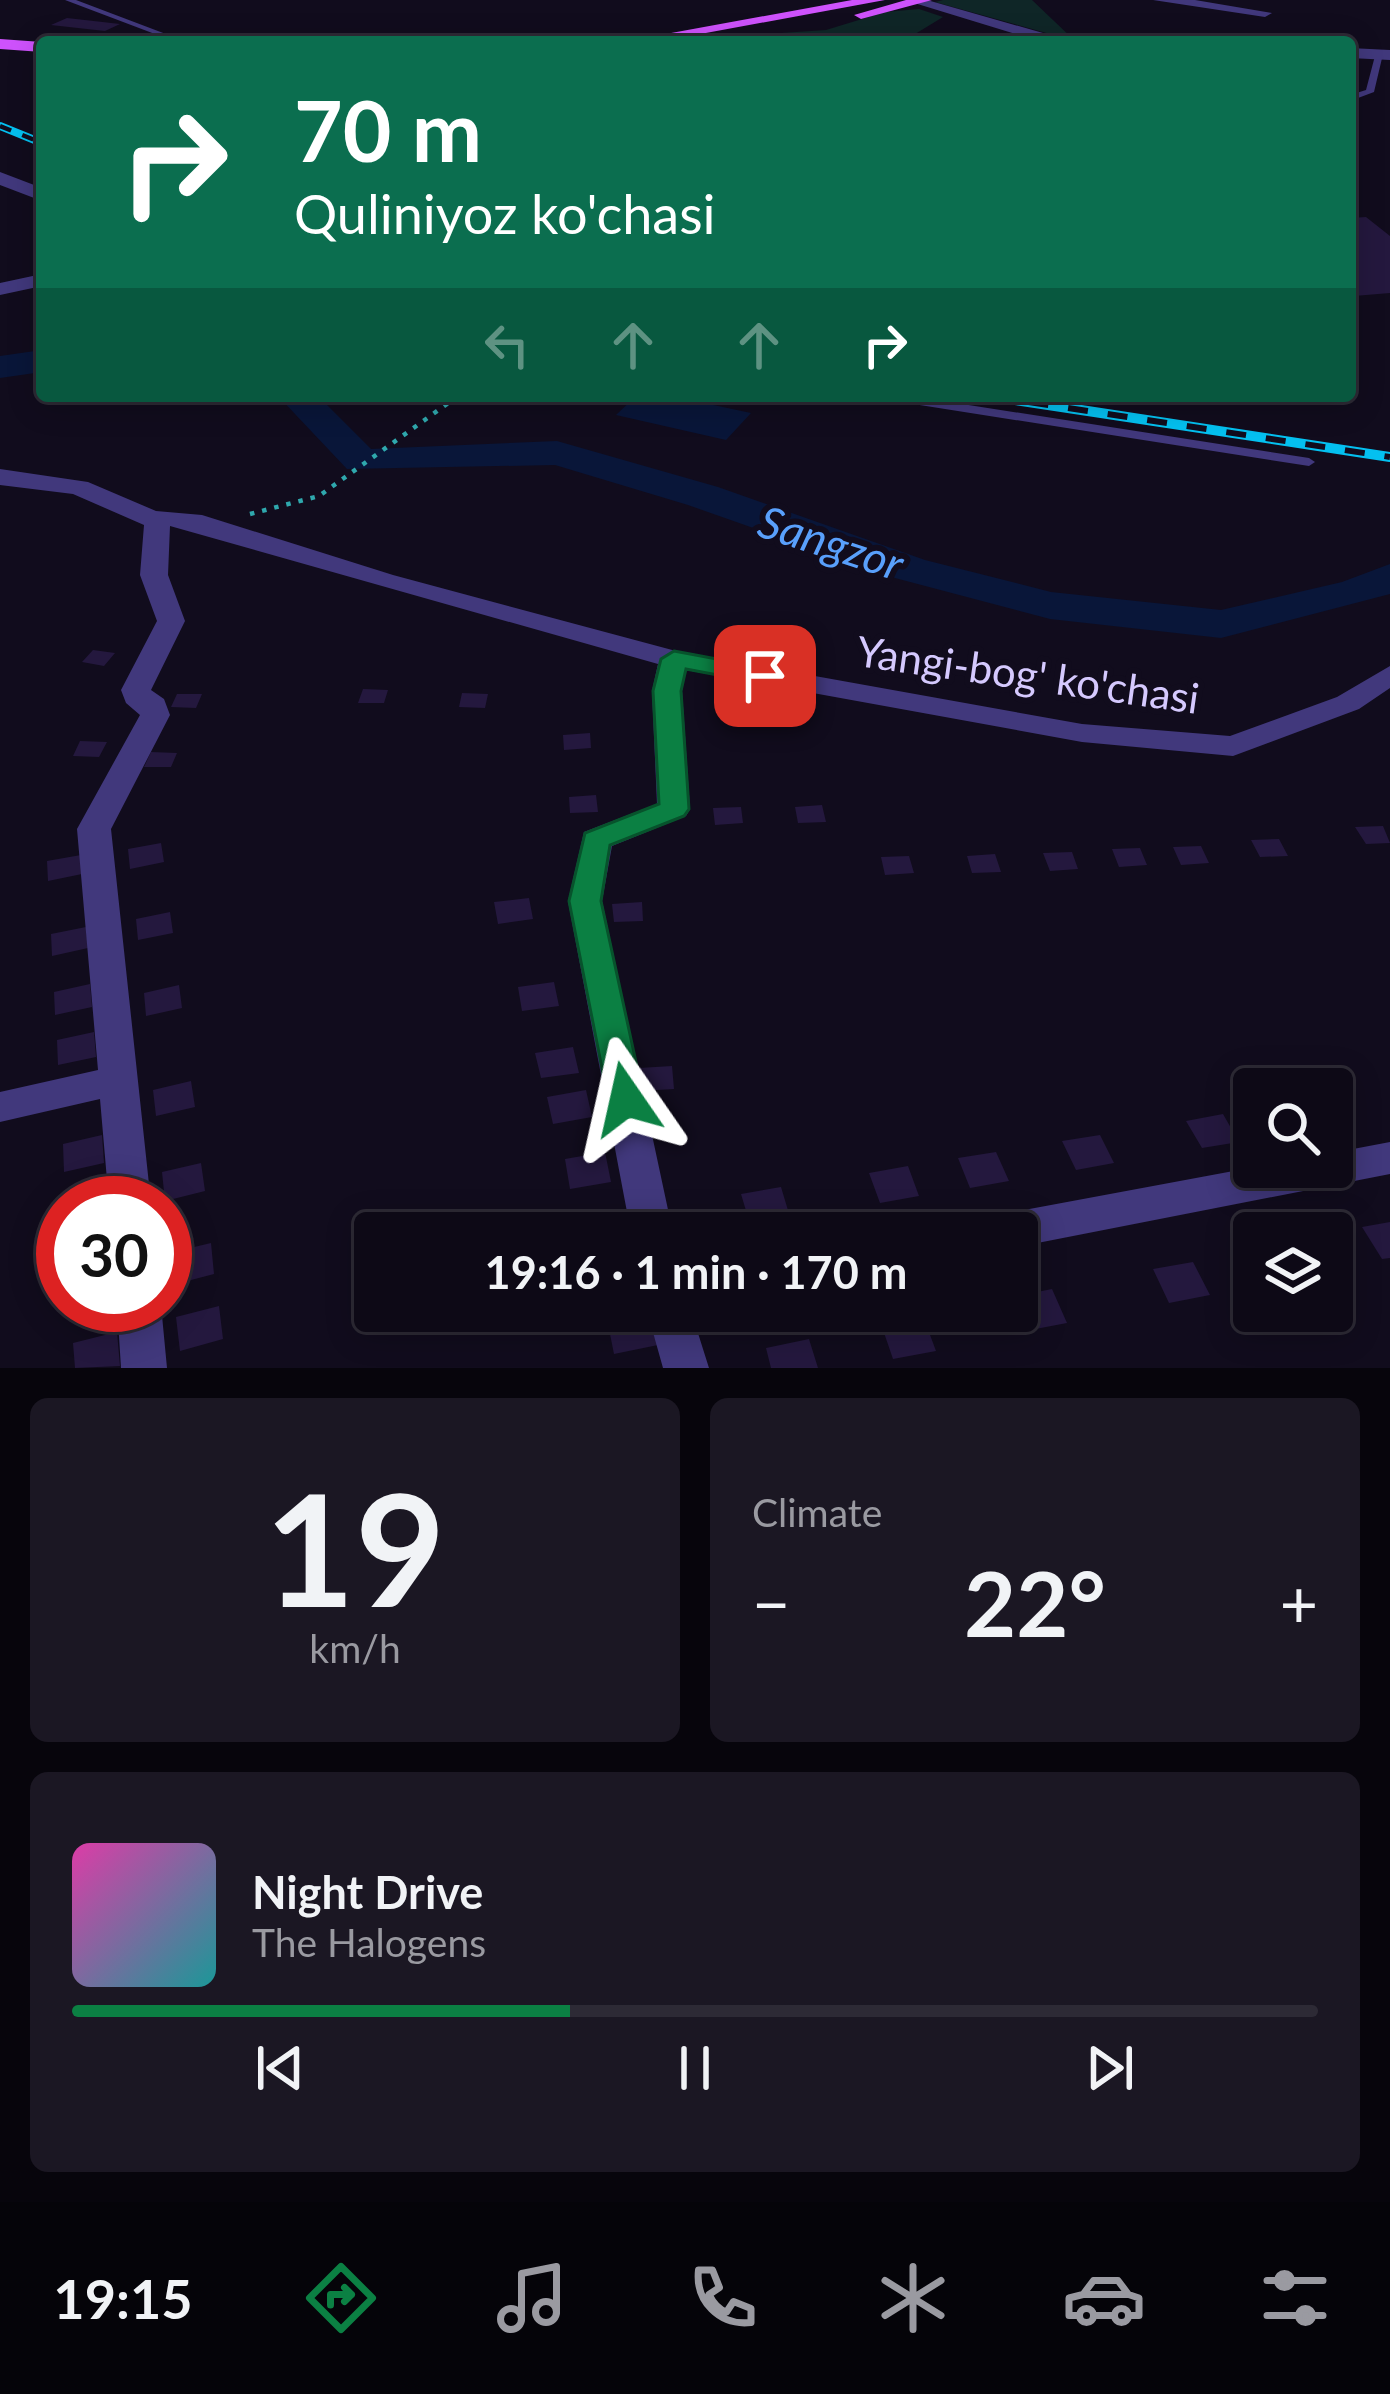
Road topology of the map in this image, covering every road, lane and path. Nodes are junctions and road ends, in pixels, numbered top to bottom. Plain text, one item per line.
1 (69, 0) edge
2 (878, 0) edge
3 (1160, 0) edge
4 (922, 1) edge
5 (1265, 13) dead end
6 (167, 36) edge
7 (665, 36) edge
8 (749, 36) edge
9 (1039, 36) edge
10 (0, 44) edge
11 (36, 47) edge
12 (1384, 54) edge
13 (0, 55) edge
14 (36, 58) edge
15 (1377, 82) junction
16 (1390, 83) edge
17 (1356, 96) edge
18 (0, 178) edge
19 (36, 193) edge
20 (36, 281) edge
21 (0, 289) edge
22 (451, 402) edge
23 (926, 402) edge
24 (1309, 463) dead end
25 (0, 477) edge
26 (157, 521) junction
27 (204, 524) junction
28 (674, 659) junction
29 (1390, 675) edge
30 (120, 1080) junction
31 (0, 1107) edge
32 (1390, 1158) edge
33 (128, 1176) edge
34 (648, 1212) edge
35 (1038, 1225) edge
36 (141, 1332) edge
37 (675, 1332) edge
38 (144, 1368) edge
39 (686, 1368) edge

1 - 6 lane
2 - 7 main road
3 - 5 street
4 - 8 main road
4 - 9 street
10 - 11 main road
12 - 15 lane
13 - 14 main road
15 - 16 lane
15 - 17 lane
18 - 19 street
20 - 21 street
22 - 27 path
23 - 24 lane
25 - 26 street, Yangi-bog' ko'chasi
26 - 27 street, Yangi-bog' ko'chasi
26 - 30 street
27 - 28 street, Yangi-bog' ko'chasi
28 - 29 street, Yangi-bog' ko'chasi
28 - 34 street
30 - 31 street
30 - 33 street
32 - 35 street
36 - 38 street
37 - 39 street

